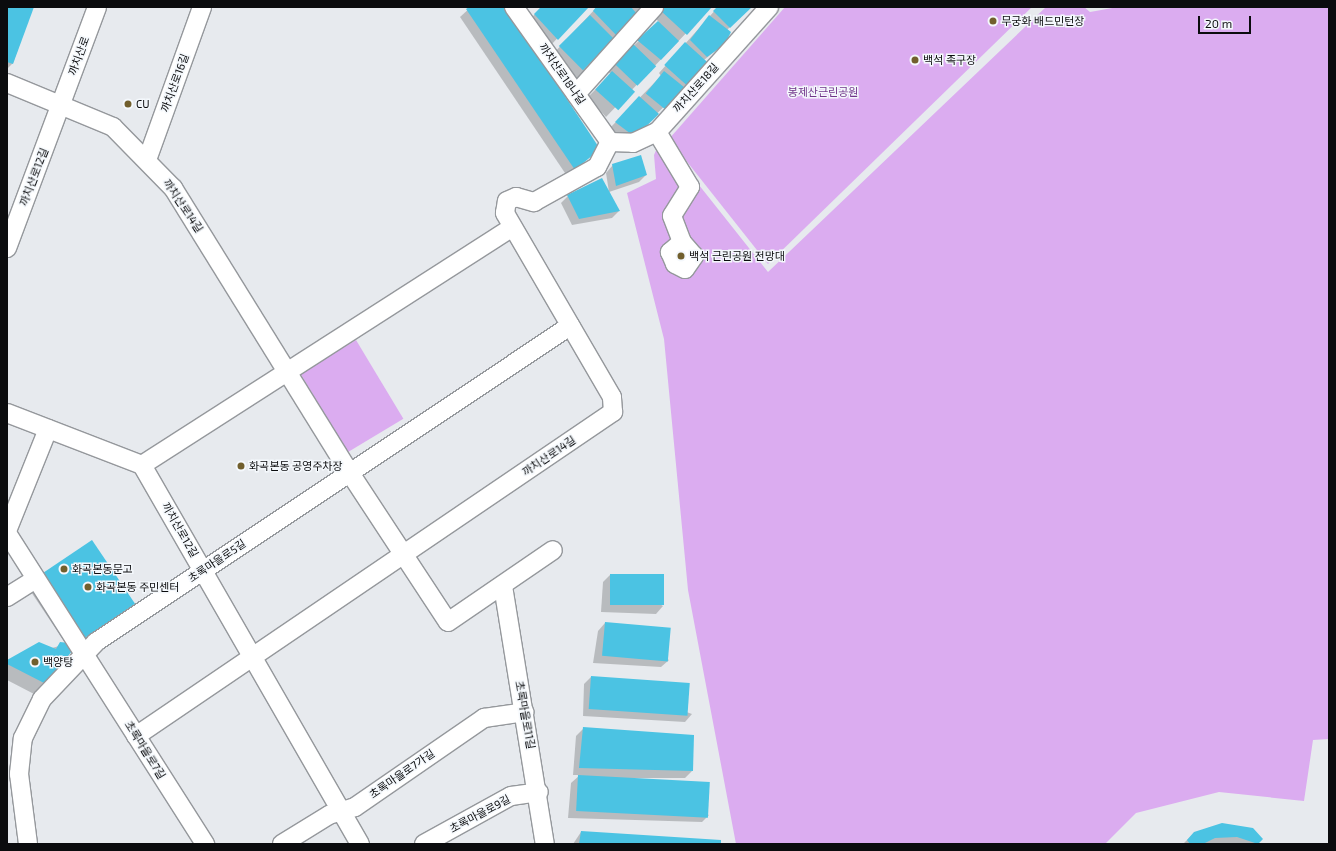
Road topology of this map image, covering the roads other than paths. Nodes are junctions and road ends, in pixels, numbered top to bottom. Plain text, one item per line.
1 (97, 7) edge
2 (202, 7) edge
3 (515, 7) edge
4 (654, 7) edge
5 (769, 7) edge
6 (7, 83) edge
7 (576, 94) junction
8 (61, 106) junction
9 (657, 132) junction
10 (610, 142) junction
11 (147, 160) junction
12 (511, 228) junction
13 (682, 242) dead end
14 (7, 248) edge
15 (570, 326) junction
16 (288, 373) junction
17 (7, 414) edge
18 (48, 429) junction
19 (142, 465) junction
20 (350, 473) junction
21 (7, 532) edge
22 (553, 550) dead end
23 (404, 555) junction
24 (203, 570) junction
25 (36, 579) junction
26 (503, 586) junction
27 (7, 597) edge
28 (85, 656) junction
29 (254, 658) junction
30 (525, 712) junction
31 (136, 736) junction
32 (539, 792) junction
33 (342, 812) junction
34 (28, 844) edge
35 (205, 844) edge
36 (282, 844) edge
37 (360, 844) edge
38 (424, 844) edge
39 (545, 844) edge

1 - 8 street, 까치산로
2 - 11 street, 까치산로16길
3 - 7 street, 까치산로18나길
4 - 7 street
5 - 9 street, 까치산로18길
6 - 8 street, 까치산로14길
7 - 10 street, 까치산로18나길
8 - 11 street, 까치산로14길
8 - 14 street, 까치산로12길
9 - 10 street, 까치산로18길
9 - 13 street
10 - 12 street, 까치산로14길
11 - 16 street, 까치산로14길
12 - 15 street, 까치산로14길
12 - 16 street
15 - 20 street
15 - 23 street, 까치산로14길
16 - 19 street
16 - 20 street, 까치산로14길
17 - 18 street
18 - 19 street
18 - 21 street
19 - 24 street, 까치산로12길
20 - 23 street, 까치산로14길
20 - 24 street, 초록마을로5길
21 - 25 street
22 - 26 street, 까치산로14길
23 - 26 street, 까치산로14길
23 - 29 street
24 - 28 street, 초록마을로5길
24 - 29 street, 까치산로12길
25 - 27 street
25 - 28 street
26 - 30 street, 초록마을로11길
28 - 31 street, 초록마을로7길
28 - 34 street, 초록마을로5길
29 - 31 street
29 - 33 street, 까치산로12길
30 - 32 street, 초록마을로11길
30 - 33 street, 초록마을로7가길
31 - 35 street, 초록마을로7길
32 - 38 street, 초록마을로9길
32 - 39 street, 초록마을로11길
33 - 36 street, 초록마을로7가길
33 - 37 street, 까치산로12길

